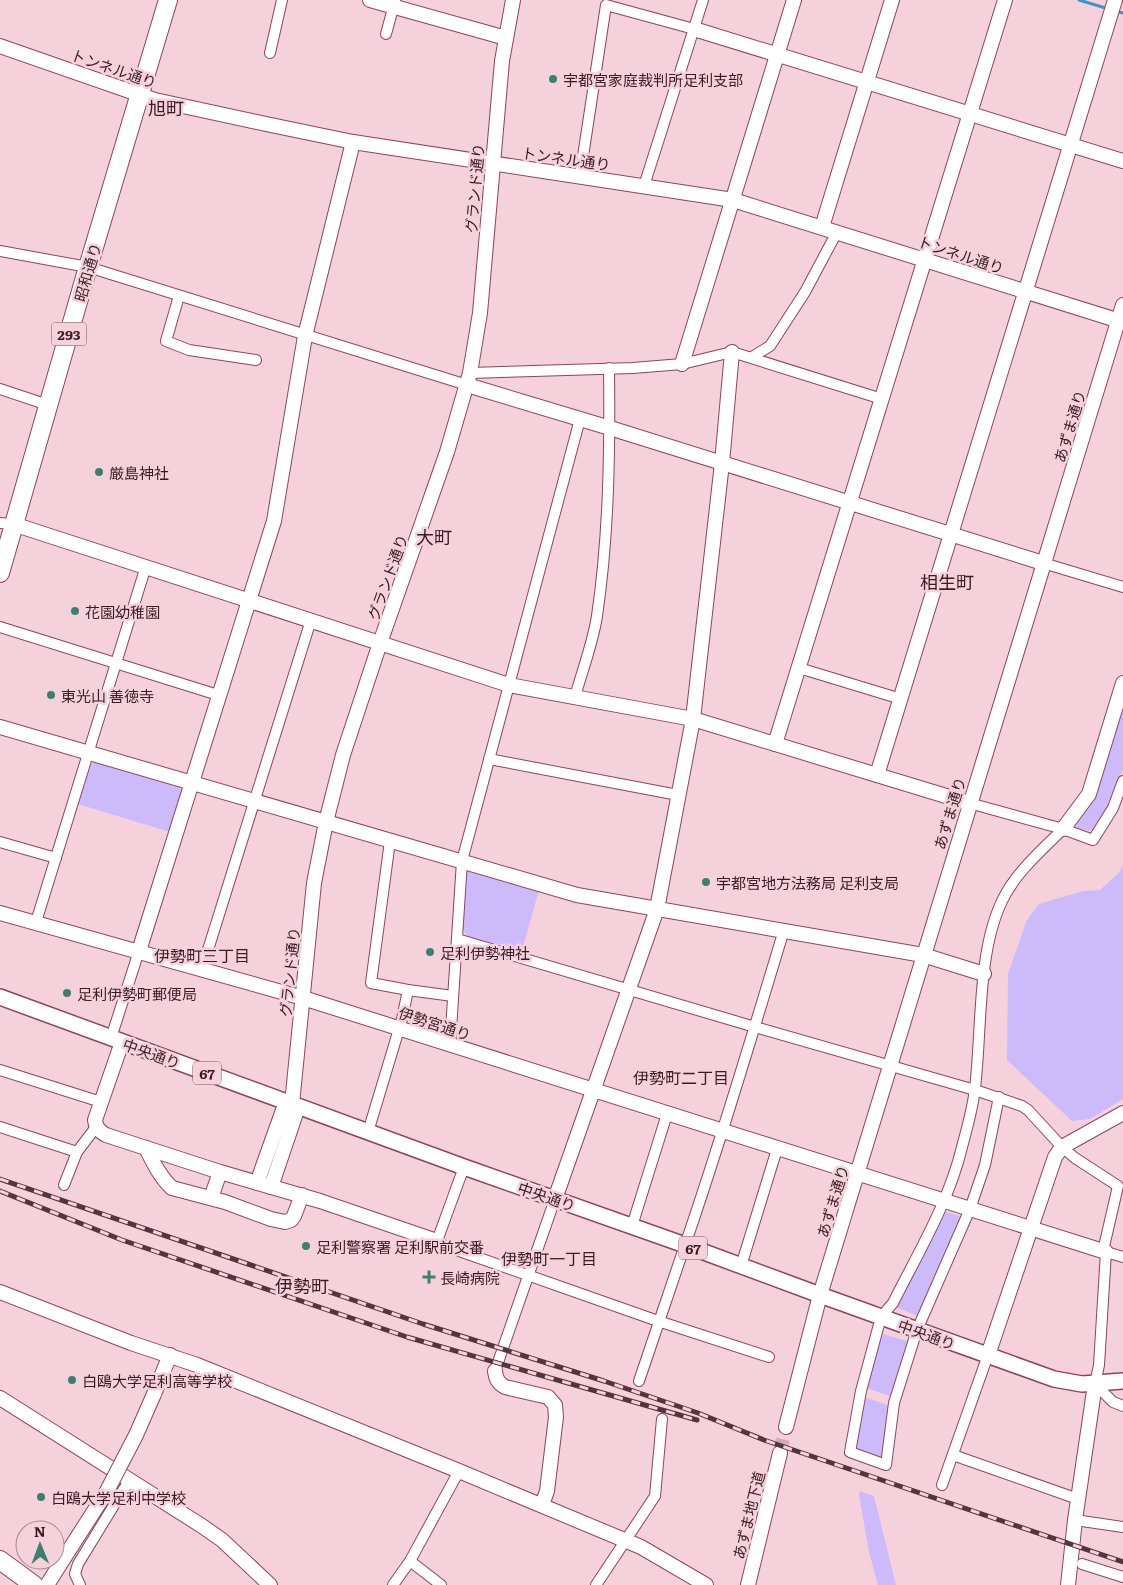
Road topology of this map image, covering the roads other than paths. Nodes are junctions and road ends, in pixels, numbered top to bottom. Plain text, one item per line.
1 (168, 0) edge
2 (282, 0) edge
3 (370, 0) edge
4 (513, 0) edge
5 (703, 0) edge
6 (794, 0) edge
7 (892, 0) edge
8 (1005, 0) edge
9 (1115, 0) edge
10 (394, 3) edge
11 (1123, 3) edge
12 (618, 4) edge
13 (694, 29) junction
14 (386, 34) dead end
15 (506, 38) junction
16 (0, 46) edge
17 (270, 53) dead end
18 (778, 54) junction
19 (867, 82) junction
20 (140, 94) junction
21 (971, 114) junction
22 (353, 142) junction
23 (1071, 146) junction
24 (1123, 161) edge
25 (492, 163) junction
26 (580, 176) junction
27 (644, 186) junction
28 (733, 200) junction
29 (822, 227) junction
30 (838, 232) junction
31 (0, 251) edge
32 (925, 258) junction
33 (88, 267) junction
34 (1026, 292) junction
35 (180, 296) junction
36 (1123, 305) edge
37 (1121, 321) edge
38 (305, 336) junction
39 (732, 352) junction
40 (752, 357) junction
41 (256, 360) dead end
42 (682, 364) junction
43 (609, 368) junction
44 (468, 379) junction
45 (0, 389) edge
46 (882, 399) junction
47 (48, 405) junction
48 (580, 419) junction
49 (610, 428) junction
50 (722, 463) junction
51 (849, 503) junction
52 (7, 524) edge
53 (952, 535) junction
54 (1043, 563) junction
55 (146, 566) junction
56 (0, 573) edge
57 (1123, 587) edge
58 (249, 600) junction
59 (311, 620) junction
60 (0, 627) edge
61 (380, 643) junction
62 (117, 664) junction
63 (799, 668) junction
64 (1123, 683) edge
65 (509, 685) junction
66 (218, 695) junction
67 (575, 697) junction
68 (901, 700) junction
69 (693, 719) junction
70 (0, 727) edge
71 (775, 744) junction
72 (88, 753) junction
73 (490, 759) junction
74 (878, 775) junction
75 (1123, 781) edge
76 (192, 784) junction
77 (678, 795) junction
78 (255, 802) junction
79 (970, 803) junction
80 (326, 822) junction
81 (1063, 829) junction
82 (390, 841) junction
83 (0, 842) edge
84 (56, 858) junction
85 (462, 862) junction
86 (657, 909) junction
87 (0, 912) edge
88 (36, 922) junction
89 (784, 930) junction
90 (457, 939) junction
91 (139, 951) junction
92 (923, 955) junction
93 (202, 969) junction
94 (984, 974) junction
95 (408, 990) junction
96 (629, 990) junction
97 (453, 996) junction
98 (303, 998) junction
99 (1, 1001) edge
100 (755, 1027) junction
101 (399, 1029) junction
102 (116, 1040) junction
103 (450, 1045) junction
104 (890, 1066) junction
105 (0, 1070) edge
106 (593, 1090) junction
107 (975, 1090) junction
108 (999, 1097) junction
109 (101, 1102) junction
110 (292, 1104) junction
111 (1123, 1113) edge
112 (667, 1114) junction
113 (0, 1127) edge
114 (96, 1127) junction
115 (722, 1131) junction
116 (368, 1132) junction
117 (1062, 1147) junction
118 (146, 1148) junction
119 (777, 1149) junction
120 (77, 1152) junction
121 (464, 1167) junction
122 (220, 1172) junction
123 (857, 1173) junction
124 (257, 1182) junction
125 (64, 1185) dead end
126 (1121, 1186) edge
127 (271, 1187) junction
128 (302, 1195) junction
129 (211, 1198) junction
130 (555, 1198) junction
131 (944, 1200) junction
132 (970, 1209) junction
133 (632, 1226) junction
134 (1032, 1229) junction
135 (437, 1241) junction
136 (686, 1245) junction
137 (1105, 1252) junction
138 (1123, 1257) edge
139 (741, 1266) junction
140 (528, 1276) junction
141 (0, 1292) edge
142 (820, 1295) junction
143 (881, 1317) junction
144 (658, 1321) junction
145 (916, 1330) junction
146 (170, 1355) junction
147 (988, 1355) junction
148 (769, 1357) dead end
149 (495, 1371) joint
150 (639, 1381) dead end
151 (1123, 1382) edge
152 (1095, 1384) junction
153 (0, 1398) edge
154 (1123, 1406) edge
155 (662, 1419) dead end
156 (786, 1427) tunnel mouth
157 (780, 1453) tunnel mouth
158 (952, 1455) junction
159 (459, 1471) junction
160 (130, 1480) junction
161 (942, 1485) dead end
162 (1078, 1499) junction
163 (542, 1505) junction
164 (1075, 1520) junction
165 (1123, 1527) edge
166 (626, 1541) junction
167 (0, 1560) edge
168 (410, 1561) junction
169 (1082, 1564) dead end
170 (1123, 1577) edge
171 (34, 1585) edge
172 (47, 1585) edge
173 (80, 1585) edge
174 (270, 1585) edge
175 (393, 1585) edge
176 (441, 1585) edge
177 (596, 1585) edge
178 (706, 1585) edge
179 (748, 1585) edge
180 (1068, 1585) edge

1 - 20 highway, 昭和通り / 293
2 - 17 street
3 - 10 street
4 - 15 street, グランド通り
5 - 13 street
6 - 18 street
7 - 19 street
8 - 21 street
9 - 11 street
9 - 23 street
10 - 14 street
10 - 15 street
12 - 13 street
12 - 26 street
13 - 18 street
13 - 27 street
15 - 25 street, グランド通り
16 - 20 street, トンネル通り
18 - 19 street
18 - 28 street
19 - 21 street
19 - 29 street
20 - 22 street, トンネル通り
20 - 33 highway, 昭和通り / 293
21 - 23 street
21 - 32 street
22 - 25 street, トンネル通り
22 - 38 street
23 - 24 street
23 - 34 street
25 - 26 street, トンネル通り
25 - 44 street, グランド通り
26 - 27 street, トンネル通り
27 - 28 street, トンネル通り
28 - 29 street, トンネル通り
28 - 42 street
29 - 30 street, トンネル通り
30 - 32 street, トンネル通り
30 - 40 street
31 - 33 street
32 - 34 street, トンネル通り
32 - 46 street
33 - 35 street
33 - 47 highway, 昭和通り / 293
34 - 37 street, トンネル通り
34 - 53 street
35 - 38 street
35 - 41 street
36 - 37 street, あずま通り
37 - 54 street, あずま通り
38 - 44 street
38 - 58 street
39 - 40 street
39 - 42 street
39 - 50 street
40 - 46 street
42 - 43 street
43 - 44 street
43 - 49 street
44 - 48 street
44 - 61 street, グランド通り
45 - 47 street
46 - 51 street
47 - 52 highway, 昭和通り / 293
48 - 49 street
48 - 65 street
49 - 50 street
49 - 67 street
50 - 51 street
50 - 69 street
51 - 53 street
51 - 63 street
52 - 55 street
52 - 56 highway, 昭和通り / 293
53 - 54 street
53 - 68 street
54 - 57 street
54 - 79 street, あずま通り
55 - 58 street
55 - 62 street
58 - 59 street
58 - 66 street
59 - 61 street
59 - 78 street
60 - 62 street
61 - 65 street
61 - 80 street, グランド通り
62 - 66 street
62 - 72 street
63 - 68 street
63 - 71 street
64 - 81 street
65 - 67 street
65 - 73 street
66 - 76 street
67 - 69 street
68 - 74 street
69 - 71 street
69 - 77 street
70 - 72 street
71 - 74 street
72 - 76 street
72 - 84 street
73 - 77 street
73 - 85 street
74 - 79 street
75 - 81 street
76 - 78 street
76 - 91 street
77 - 86 street
78 - 80 street
78 - 93 street
79 - 81 street
79 - 92 street, あずま通り
80 - 82 street
80 - 98 street, グランド通り
81 - 94 street
82 - 85 street
82 - 95 street
83 - 84 street
84 - 88 street
85 - 86 street
85 - 90 street
86 - 89 street
86 - 96 street
87 - 88 street, 伊勢宮通り
88 - 91 street, 伊勢宮通り
89 - 92 street
89 - 100 street
90 - 96 street
90 - 97 street
91 - 93 street, 伊勢宮通り
91 - 102 street
92 - 94 street
92 - 104 street, あずま通り
93 - 98 street, 伊勢宮通り
94 - 107 street
95 - 97 street
95 - 101 street
96 - 100 street
96 - 106 street
97 - 103 street
98 - 101 street, 伊勢宮通り
98 - 110 street, グランド通り
99 - 102 main road, 中央通り / 67
100 - 104 street
100 - 115 street
101 - 103 street, 伊勢宮通り
101 - 116 street
102 - 109 street
102 - 110 main road, 中央通り / 67
103 - 106 street, 伊勢宮通り
104 - 107 street
104 - 123 street, あずま通り
105 - 109 street
106 - 112 street, 伊勢宮通り
106 - 130 street
107 - 108 street
107 - 131 street
108 - 117 street
108 - 132 street
109 - 114 street
110 - 116 main road, 中央通り / 67
110 - 124 street
110 - 127 street, グランド通り
111 - 117 street
112 - 115 street, 伊勢宮通り
112 - 133 street
113 - 120 street
114 - 118 street
114 - 120 street
115 - 119 street, 伊勢宮通り
115 - 136 street
116 - 121 main road, 中央通り / 67
117 - 126 street
117 - 134 street
118 - 122 street
118 - 129 street
119 - 123 street, 伊勢宮通り
119 - 139 street
120 - 125 street
121 - 130 main road, 中央通り / 67
121 - 135 street
122 - 124 street
122 - 129 street
123 - 131 street, 伊勢宮通り
123 - 142 street, あずま通り
124 - 127 street
126 - 137 street
127 - 128 street
128 - 129 street
128 - 135 street
130 - 133 main road, 中央通り / 67
130 - 140 street
131 - 132 street, 伊勢宮通り
131 - 143 street
132 - 134 street, 伊勢宮通り
132 - 145 street
133 - 136 main road, 中央通り / 67
134 - 137 street, 伊勢宮通り
134 - 147 street
135 - 140 street
136 - 139 main road, 中央通り / 67
136 - 144 street
137 - 138 street
137 - 152 street
139 - 142 main road, 中央通り / 67
140 - 144 street
140 - 149 street
141 - 146 street
142 - 143 main road, 中央通り / 67
142 - 156 street, あずま通り
143 - 145 main road, 中央通り / 67
143 - 145 street
144 - 148 street
144 - 150 street
145 - 147 main road, 中央通り / 67
146 - 159 street
146 - 172 street, bridge
147 - 152 main road, 中央通り / 67
147 - 158 street
149 - 163 street
151 - 152 main road, 67
152 - 154 street
152 - 162 street
153 - 160 street
155 - 166 street
157 - 179 street, あずま地下道
158 - 161 street
158 - 162 street
159 - 163 street
159 - 168 street
160 - 173 street
160 - 174 street
162 - 164 street
163 - 166 street
164 - 165 street
164 - 180 street
166 - 177 street
166 - 178 street
167 - 171 highway
168 - 175 street
168 - 176 street
169 - 170 street

